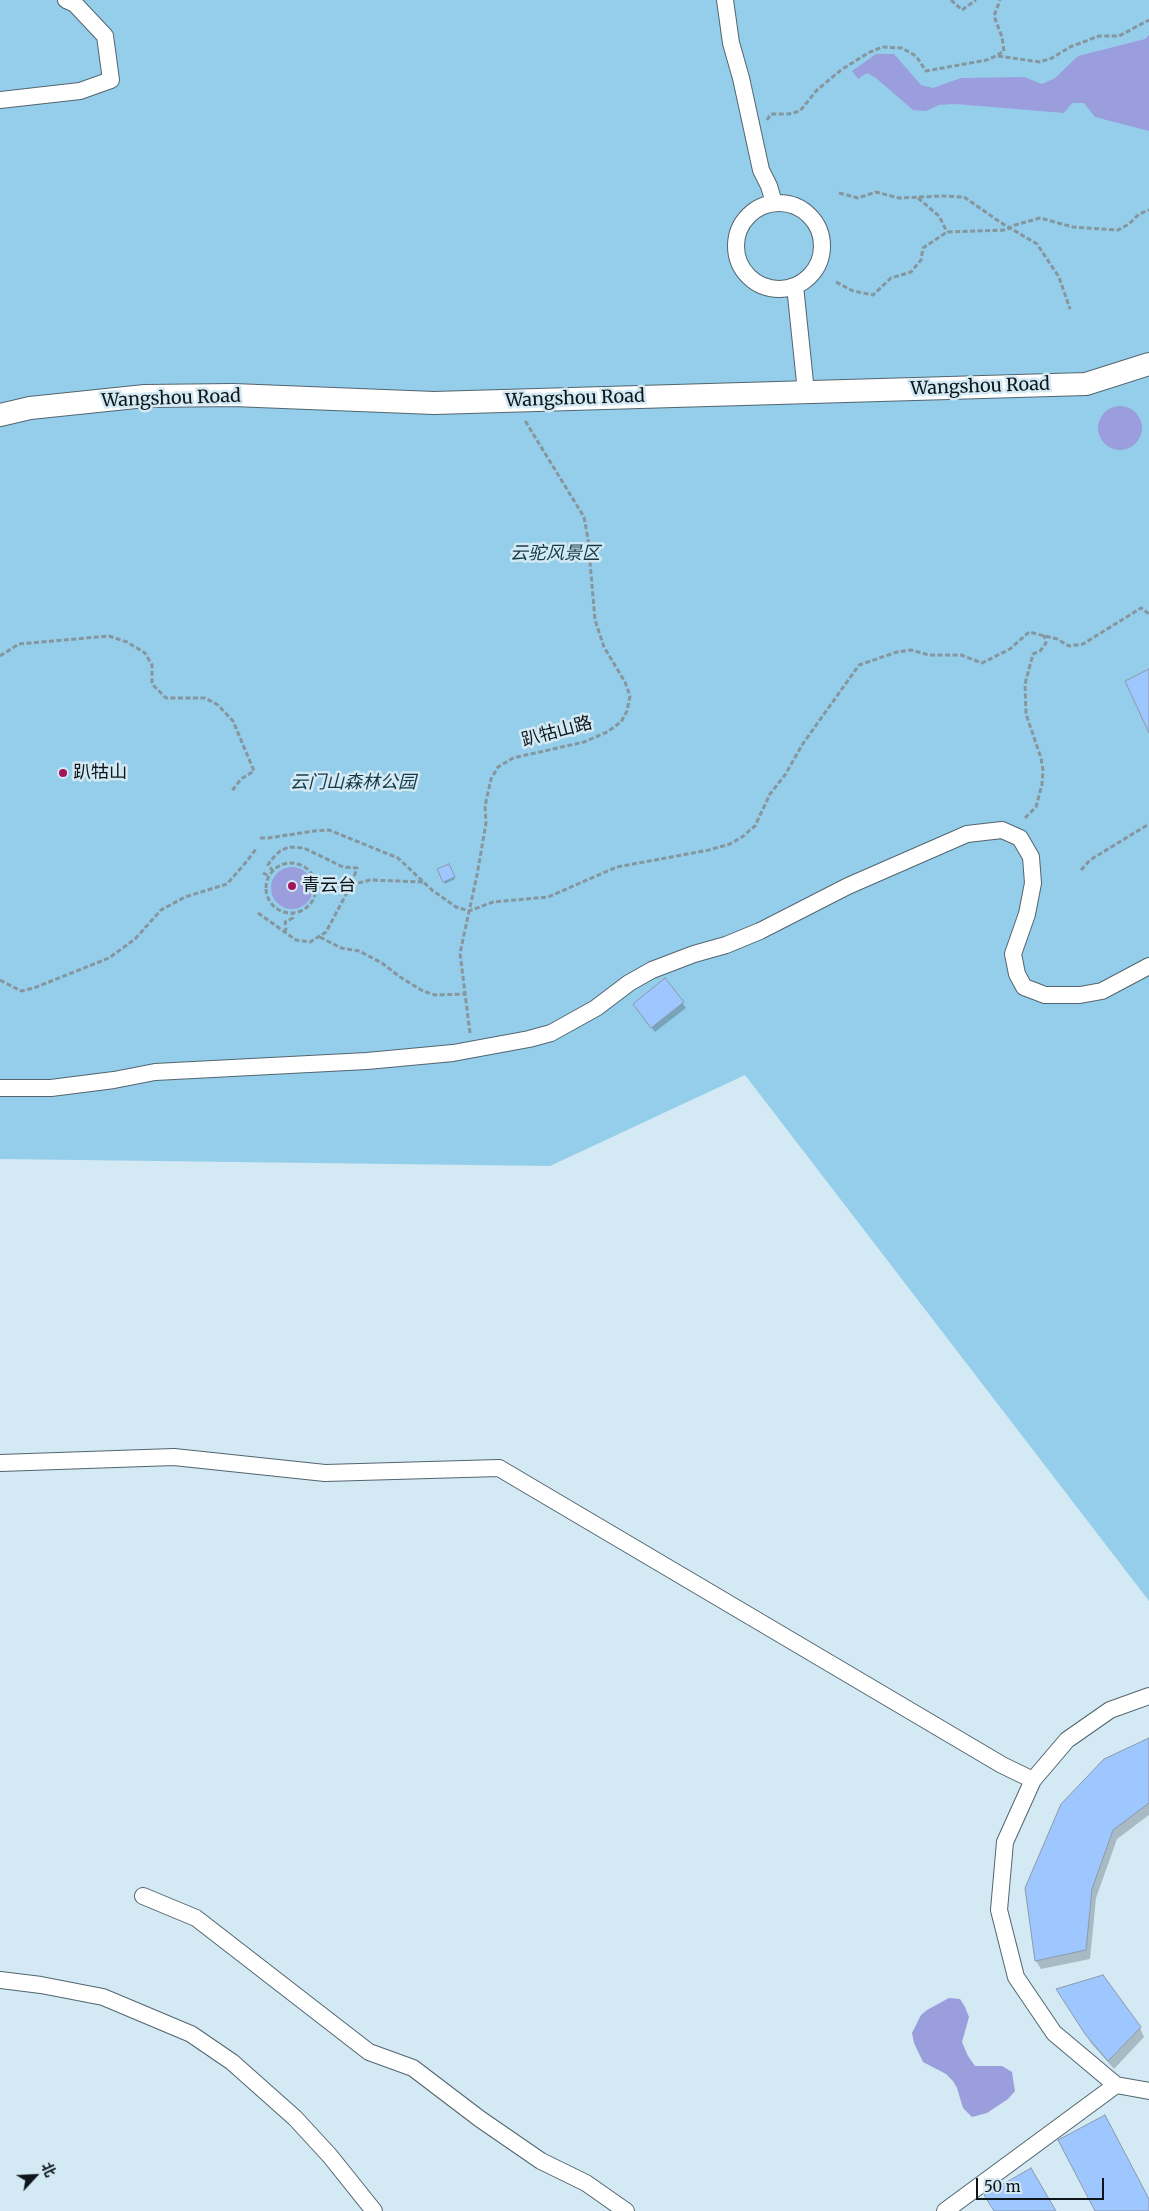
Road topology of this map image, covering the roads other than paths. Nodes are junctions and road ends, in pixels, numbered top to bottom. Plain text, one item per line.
1 (725, 0) edge
2 (73, 1) edge
3 (0, 100) edge
4 (774, 203) junction
5 (794, 286) junction
6 (1149, 364) edge
7 (806, 392) junction
8 (0, 415) edge
9 (1149, 966) edge
10 (0, 1088) edge
11 (0, 1463) edge
12 (1149, 1696) edge
13 (1032, 1780) junction
14 (143, 1896) dead end
15 (0, 1980) edge
16 (1116, 2085) junction
17 (1149, 2091) edge
18 (374, 2211) edge
19 (626, 2211) edge
20 (945, 2211) edge

1 - 4 street
2 - 3 street
4 - 5 street
4 - 5 street
5 - 7 street
6 - 7 street, Wangshou Road
7 - 8 street, Wangshou Road
9 - 10 street
11 - 13 street
12 - 13 street
13 - 16 street
14 - 19 street
15 - 18 street
16 - 17 street
16 - 20 street

